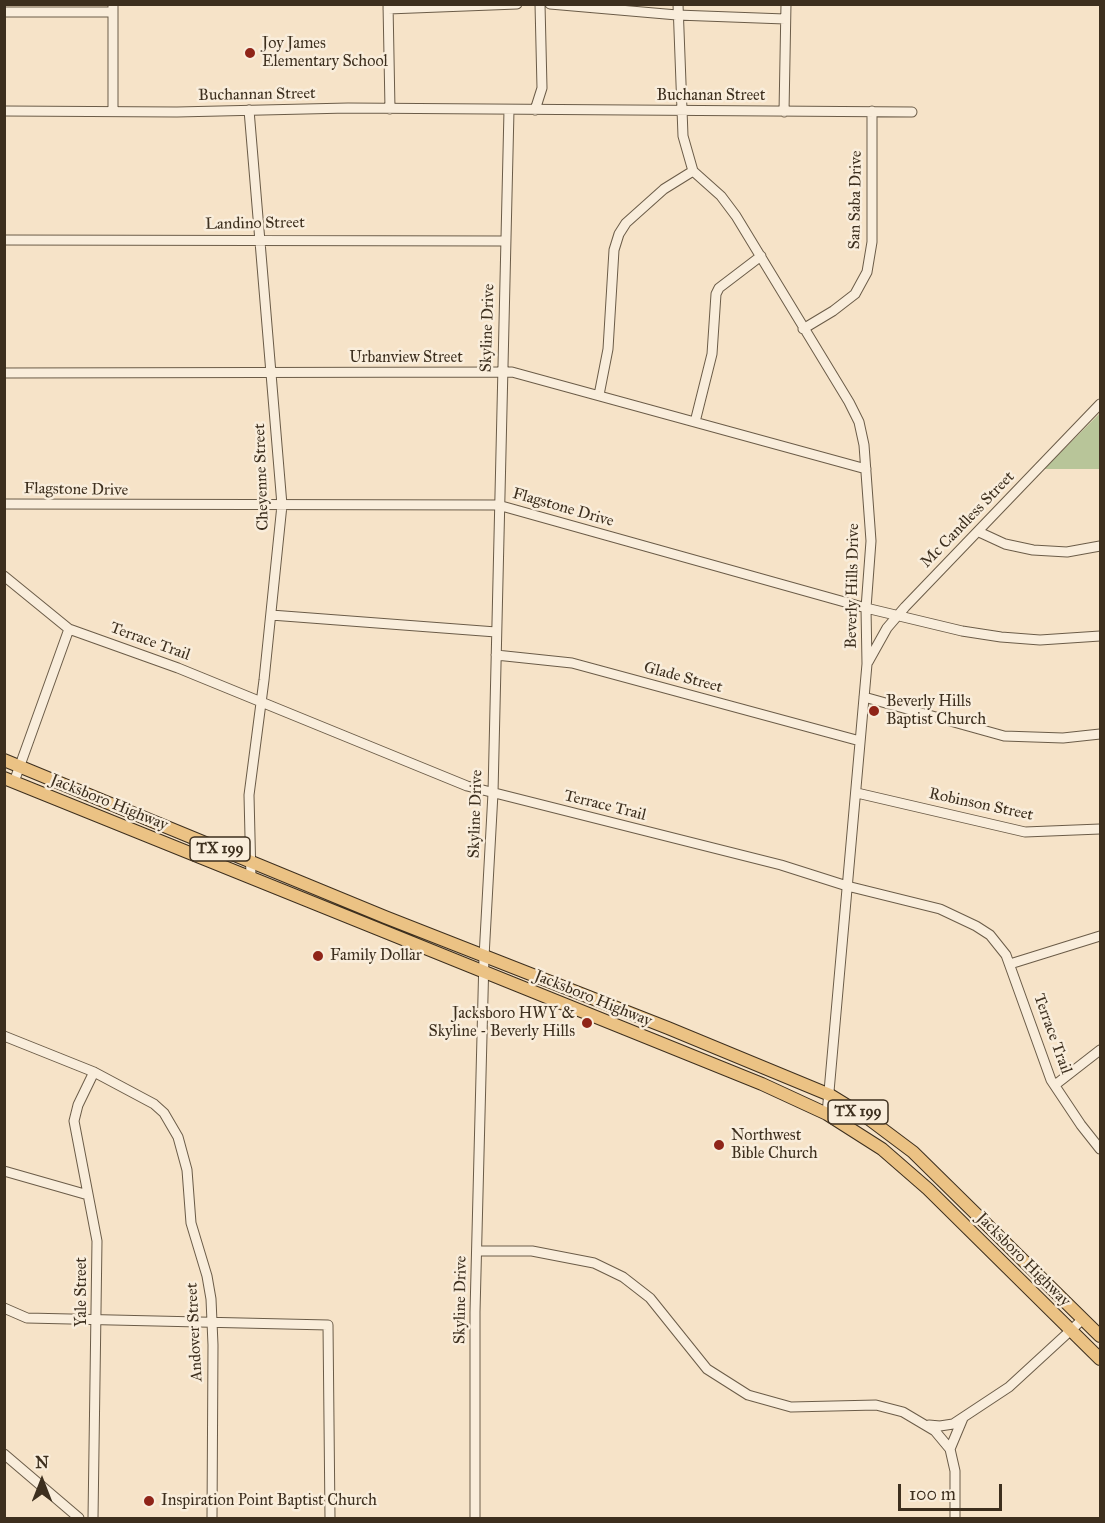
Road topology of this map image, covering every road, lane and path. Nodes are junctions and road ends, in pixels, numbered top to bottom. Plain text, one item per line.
1 (517, 4) edge
2 (540, 4) edge
3 (550, 4) edge
4 (678, 4) edge
5 (786, 4) edge
6 (388, 7) edge
7 (113, 8) edge
8 (4, 12) edge
9 (677, 15) junction
10 (785, 19) junction
11 (390, 109) junction
12 (249, 110) junction
13 (509, 110) junction
14 (535, 110) junction
15 (4, 111) edge
16 (113, 111) junction
17 (681, 111) junction
18 (872, 111) junction
19 (784, 112) junction
20 (912, 112) dead end
21 (693, 171) junction
22 (261, 239) junction
23 (4, 240) edge
24 (506, 241) junction
25 (760, 256) junction
26 (803, 329) junction
27 (502, 371) junction
28 (4, 373) edge
29 (272, 373) junction
30 (599, 395) junction
31 (1101, 404) edge
32 (695, 422) junction
33 (866, 469) junction
34 (4, 504) edge
35 (282, 505) junction
36 (498, 505) junction
37 (979, 531) junction
38 (1101, 546) edge
39 (4, 576) edge
40 (866, 608) junction
41 (271, 615) junction
42 (897, 616) junction
43 (69, 629) junction
44 (496, 632) junction
45 (1101, 636) edge
46 (496, 655) junction
47 (867, 664) junction
48 (864, 697) junction
49 (261, 702) junction
50 (1101, 734) edge
51 (860, 741) junction
52 (4, 760) edge
53 (22, 761) junction
54 (9, 780) edge
55 (493, 793) junction
56 (857, 793) junction
57 (153, 822) junction
58 (1101, 830) edge
59 (148, 835) junction
60 (250, 862) junction
61 (251, 878) junction
62 (847, 886) junction
63 (1101, 936) edge
64 (484, 957) junction
65 (1010, 964) junction
66 (484, 973) junction
67 (668, 1028) junction
68 (4, 1036) edge
69 (660, 1044) junction
70 (1101, 1050) edge
71 (94, 1072) junction
72 (1054, 1085) junction
73 (830, 1095) junction
74 (827, 1114) junction
75 (1101, 1149) edge
76 (4, 1171) edge
77 (88, 1195) junction
78 (477, 1251) junction
79 (4, 1308) edge
80 (97, 1319) junction
81 (1083, 1319) junction
82 (212, 1321) junction
83 (1071, 1330) junction
84 (1101, 1336) edge
85 (1101, 1359) edge
86 (963, 1418) junction
87 (926, 1424) junction
88 (950, 1449) junction
89 (4, 1454) edge
90 (79, 1518) edge
91 (93, 1518) edge
92 (212, 1518) edge
93 (330, 1518) edge
94 (475, 1518) edge
95 (955, 1518) edge

1 - 6 street
2 - 14 street
3 - 9 street
4 - 9 street
5 - 10 street
6 - 11 street
7 - 8 street
7 - 16 street
9 - 10 street
9 - 17 street
10 - 19 street
11 - 12 street, Buchannan Street
11 - 13 street, Buchannan Street
12 - 16 street, Buchannan Street
12 - 22 street, Cheyenne Street
13 - 14 street, Buchanan Street
13 - 24 street, Skyline Drive
14 - 17 street, Buchanan Street
15 - 16 street, Buchannan Street
17 - 19 street, Buchanan Street
17 - 21 street
18 - 19 street, Buchanan Street
18 - 20 street, Buchanan Street
18 - 26 street, San Saba Drive
21 - 25 street, Beverly Hills Drive
21 - 30 street
22 - 23 street, Landino Street
22 - 24 street, Landino Street
22 - 29 street, Cheyenne Street
24 - 27 street, Skyline Drive
25 - 26 street, Beverly Hills Drive
25 - 32 street
26 - 33 street, Beverly Hills Drive
27 - 29 street, Urbanview Street
27 - 30 street, Urbanview Street
27 - 36 street, Skyline Drive
28 - 29 street, Urbanview Street
29 - 35 street, Cheyenne Street
30 - 32 street, Urbanview Street
31 - 37 street, Mc Candless Street
32 - 33 street, Urbanview Street
33 - 40 street, Beverly Hills Drive
34 - 35 street, Flagstone Drive
35 - 36 street, Flagstone Drive
35 - 41 street, Cheyenne Street
36 - 40 street, Flagstone Drive
36 - 44 street, Skyline Drive
37 - 38 street
37 - 42 street, Mc Candless Street
39 - 43 street, Terrace Trail
40 - 42 street, Flagstone Drive
40 - 47 street, Beverly Hills Drive
41 - 44 street
41 - 49 street, Cheyenne Street
42 - 45 street, Flagstone Drive
42 - 47 street, Mc Candless Street
43 - 49 street, Terrace Trail
43 - 53 street
44 - 46 street, Skyline Drive
46 - 51 street, Glade Street
46 - 55 street, Skyline Drive
47 - 48 street, Beverly Hills Drive
48 - 50 street
48 - 51 street, Beverly Hills Drive
49 - 55 street, Terrace Trail
49 - 60 street, Cheyenne Street
51 - 56 street, Beverly Hills Drive
52 - 53 main road, Jacksboro Highway / TX 199
53 - 54 street
53 - 57 main road, Jacksboro Highway / TX 199
54 - 59 main road, Jacksboro Highway / TX 199
55 - 62 street, Terrace Trail
55 - 64 street, Skyline Drive
56 - 58 street, Robinson Street
56 - 62 street, Beverly Hills Drive
57 - 59 main road
57 - 60 main road, Jacksboro Highway / TX 199
59 - 61 main road, Jacksboro Highway / TX 199
60 - 61 street, Cheyenne Street
60 - 64 main road, Jacksboro Highway / TX 199
61 - 66 main road, Jacksboro Highway / TX 199
62 - 65 street, Terrace Trail
62 - 73 street, Beverly Hills Drive
63 - 65 street
64 - 66 street, Skyline Drive
64 - 67 main road, Jacksboro Highway / TX 199
65 - 72 street, Terrace Trail
66 - 69 main road, Jacksboro Highway / TX 199
66 - 78 street, Skyline Drive
67 - 69 main road
67 - 73 main road, Jacksboro Highway / TX 199
68 - 71 street, Andover Street
69 - 74 main road, Jacksboro Highway / TX 199
70 - 72 street
71 - 77 street, Yale Street
71 - 82 street, Andover Street
72 - 75 street, Terrace Trail
73 - 74 street, Beverly Hills Drive
73 - 81 main road, Jacksboro Highway / TX 199
74 - 83 main road, Jacksboro Highway / TX 199
76 - 77 street
77 - 80 street, Yale Street
78 - 87 street
78 - 94 street, Skyline Drive
79 - 80 street
80 - 82 street
80 - 91 street, Yale Street
81 - 83 street
81 - 84 main road, Jacksboro Highway / TX 199
82 - 92 street, Andover Street
82 - 93 street
83 - 85 main road, Jacksboro Highway / TX 199
83 - 86 street
86 - 87 street
86 - 88 street
87 - 88 street
88 - 95 street
89 - 90 street

